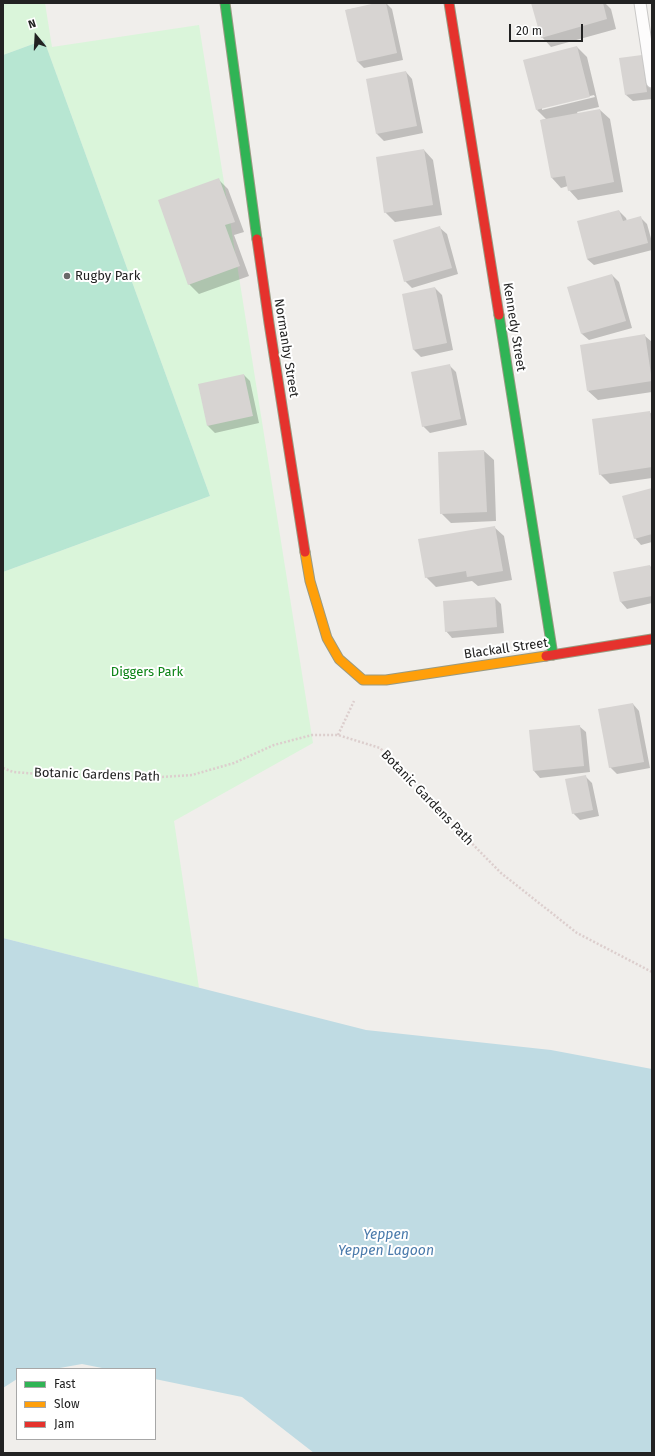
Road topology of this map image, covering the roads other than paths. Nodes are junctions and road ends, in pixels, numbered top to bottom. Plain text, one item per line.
1 (225, 3) edge
2 (449, 3) edge
3 (640, 3) edge
4 (652, 82) edge
5 (652, 639) edge
6 (553, 656) junction
7 (363, 680) joint

1 - 7 street, Normanby Street
2 - 6 street, Kennedy Street
3 - 4 lane
5 - 6 street, Blackall Street
6 - 7 street, Blackall Street

